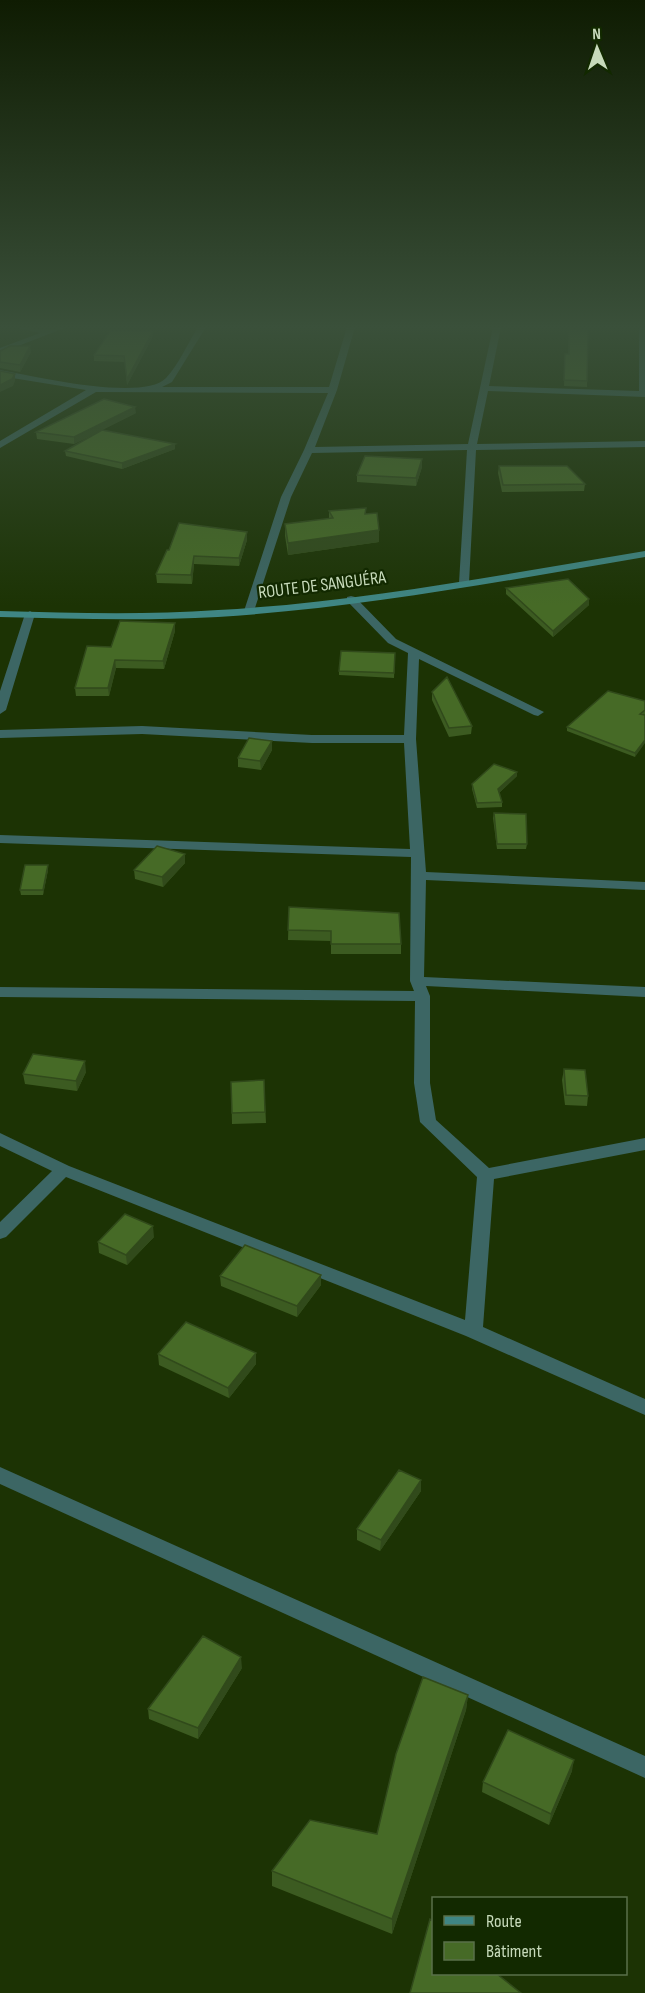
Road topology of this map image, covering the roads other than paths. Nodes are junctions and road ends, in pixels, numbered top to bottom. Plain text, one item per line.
1 (42, 420) edge
2 (321, 420) edge
3 (477, 420) edge
4 (645, 444) edge
5 (0, 445) edge
6 (472, 447) junction
7 (309, 450) junction
8 (645, 554) edge
9 (464, 583) junction
10 (351, 599) junction
11 (249, 611) junction
12 (0, 614) edge
13 (30, 614) junction
14 (414, 652) junction
15 (0, 710) edge
16 (538, 712) dead end
17 (0, 734) edge
18 (410, 739) junction
19 (0, 839) edge
20 (417, 853) junction
21 (419, 876) junction
22 (645, 886) edge
23 (420, 988) junction
24 (0, 992) edge
25 (645, 992) edge
26 (0, 1139) edge
27 (645, 1144) edge
28 (63, 1170) junction
29 (486, 1175) junction
30 (0, 1233) edge
31 (472, 1331) junction
32 (645, 1407) edge
33 (0, 1475) edge
34 (645, 1767) edge

1 - 5 street
2 - 7 street
3 - 6 street
4 - 6 street
6 - 7 street
6 - 9 street
7 - 11 street
8 - 9 street, ROUTE DE SANGUÉRA
9 - 10 street, ROUTE DE SANGUÉRA
10 - 11 street, ROUTE DE SANGUÉRA
10 - 14 street
11 - 13 street, ROUTE DE SANGUÉRA
12 - 13 street, ROUTE DE SANGUÉRA
13 - 15 street
14 - 16 street
14 - 18 street
17 - 18 street
18 - 20 street
19 - 20 street
20 - 21 street
21 - 22 street
21 - 23 street
23 - 24 street
23 - 25 street
23 - 29 street
26 - 28 street
27 - 29 street
28 - 30 street
28 - 31 street
29 - 31 street
31 - 32 street
33 - 34 street

